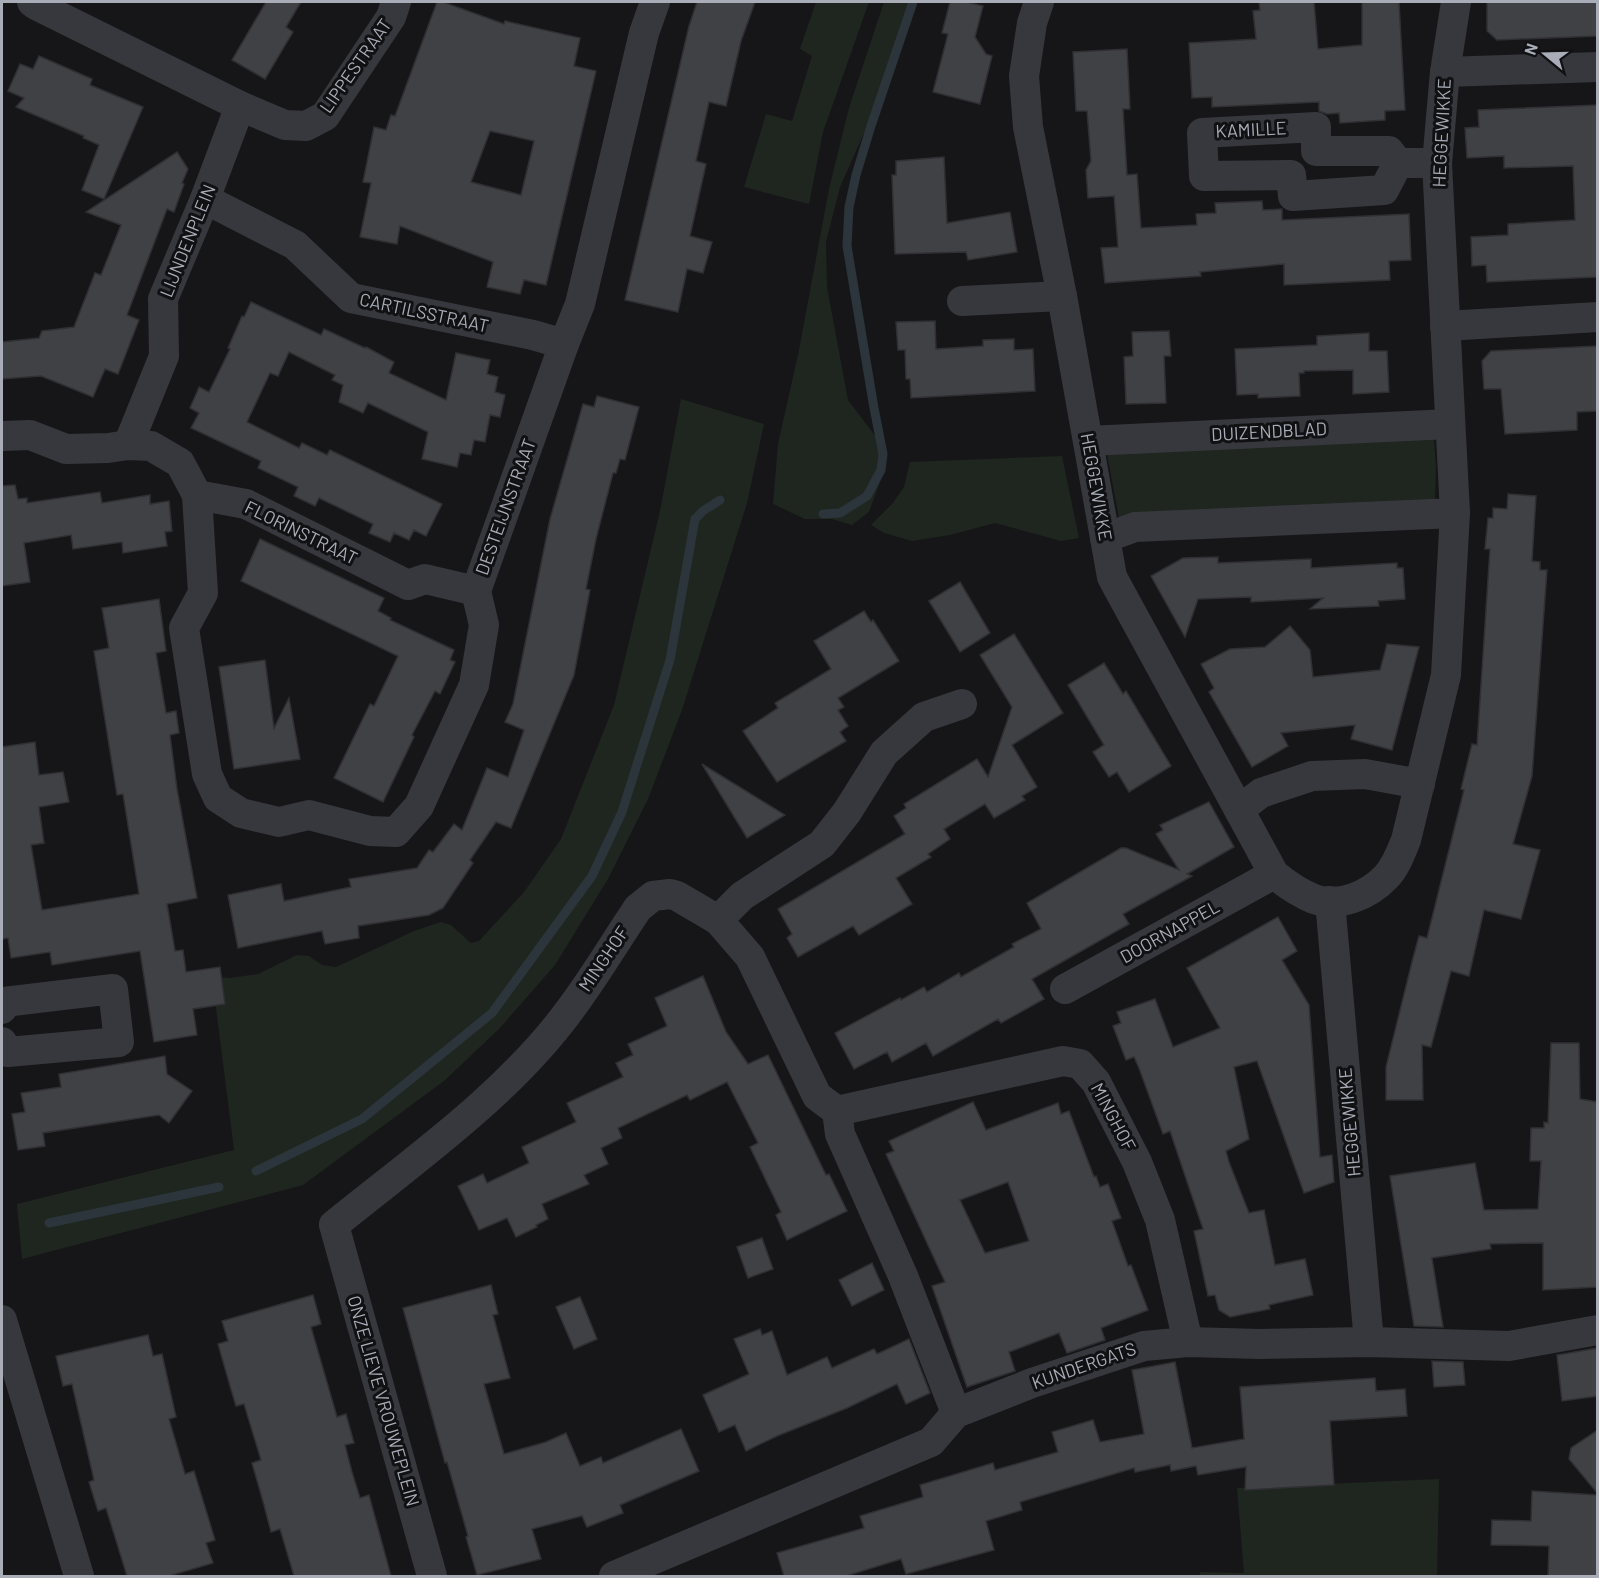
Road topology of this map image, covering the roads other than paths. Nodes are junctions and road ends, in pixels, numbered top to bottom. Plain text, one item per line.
1 (32, 2) edge
2 (396, 2) edge
3 (655, 2) edge
4 (1039, 2) edge
5 (1456, 2) edge
6 (1598, 67) edge
7 (1444, 72) junction
8 (240, 106) junction
9 (1437, 163) junction
10 (1398, 164) junction
11 (205, 199) junction
12 (1062, 296) junction
13 (962, 301) dead end
14 (1598, 317) edge
15 (1445, 326) junction
16 (564, 344) junction
17 (1450, 424) junction
18 (2, 436) edge
19 (1088, 441) junction
20 (128, 445) junction
21 (197, 495) junction
22 (1455, 513) junction
23 (1105, 538) junction
24 (476, 591) junction
25 (962, 704) dead end
26 (1420, 784) junction
27 (1239, 810) junction
28 (1274, 874) junction
29 (1330, 902) junction
30 (718, 920) junction
31 (1065, 989) dead end
32 (2, 1009) edge
33 (2, 1042) edge
34 (837, 1111) junction
35 (333, 1225) joint
36 (2, 1320) edge
37 (1598, 1330) edge
38 (1188, 1342) junction
39 (1369, 1342) junction
40 (956, 1413) junction
41 (79, 1576) edge
42 (432, 1576) edge
43 (614, 1576) edge

1 - 8 street
2 - 8 street, LIPPESTRAAT
3 - 16 street, DESTEIJNSTRAAT
4 - 12 street, HEGGEWIKKE
5 - 7 street, HEGGEWIKKE
6 - 7 street
7 - 9 street, HEGGEWIKKE
8 - 11 street, LIJNDENPLEIN
9 - 10 street
9 - 15 street, HEGGEWIKKE
10 - 10 street, KAMILLE
11 - 16 street, CARTILSSTRAAT
11 - 20 street, LIJNDENPLEIN
12 - 13 street
12 - 19 street, HEGGEWIKKE
14 - 15 street
15 - 17 street, HEGGEWIKKE
16 - 24 street, DESTEIJNSTRAAT
17 - 19 street, DUIZENDBLAD
17 - 22 street, HEGGEWIKKE
18 - 20 street
19 - 23 street, HEGGEWIKKE
20 - 21 street
21 - 24 street, FLORINSTRAAT
21 - 24 street, DESTEIJNSTRAAT
22 - 23 street
22 - 26 street, HEGGEWIKKE
23 - 27 street, HEGGEWIKKE
25 - 30 street
26 - 27 street
26 - 29 street, HEGGEWIKKE
27 - 28 street, HEGGEWIKKE
28 - 29 street, HEGGEWIKKE
28 - 31 street, DOORNAPPEL
29 - 39 street, HEGGEWIKKE
30 - 34 street, MINGHOF
30 - 35 street, MINGHOF
32 - 33 street
34 - 38 street, MINGHOF
34 - 40 street
35 - 42 street, ONZE LIEVE VROUWEPLEIN
36 - 41 street
37 - 39 street, KUNDERGATS
38 - 39 street, KUNDERGATS
38 - 40 street, KUNDERGATS
40 - 43 street, KUNDERGATS

